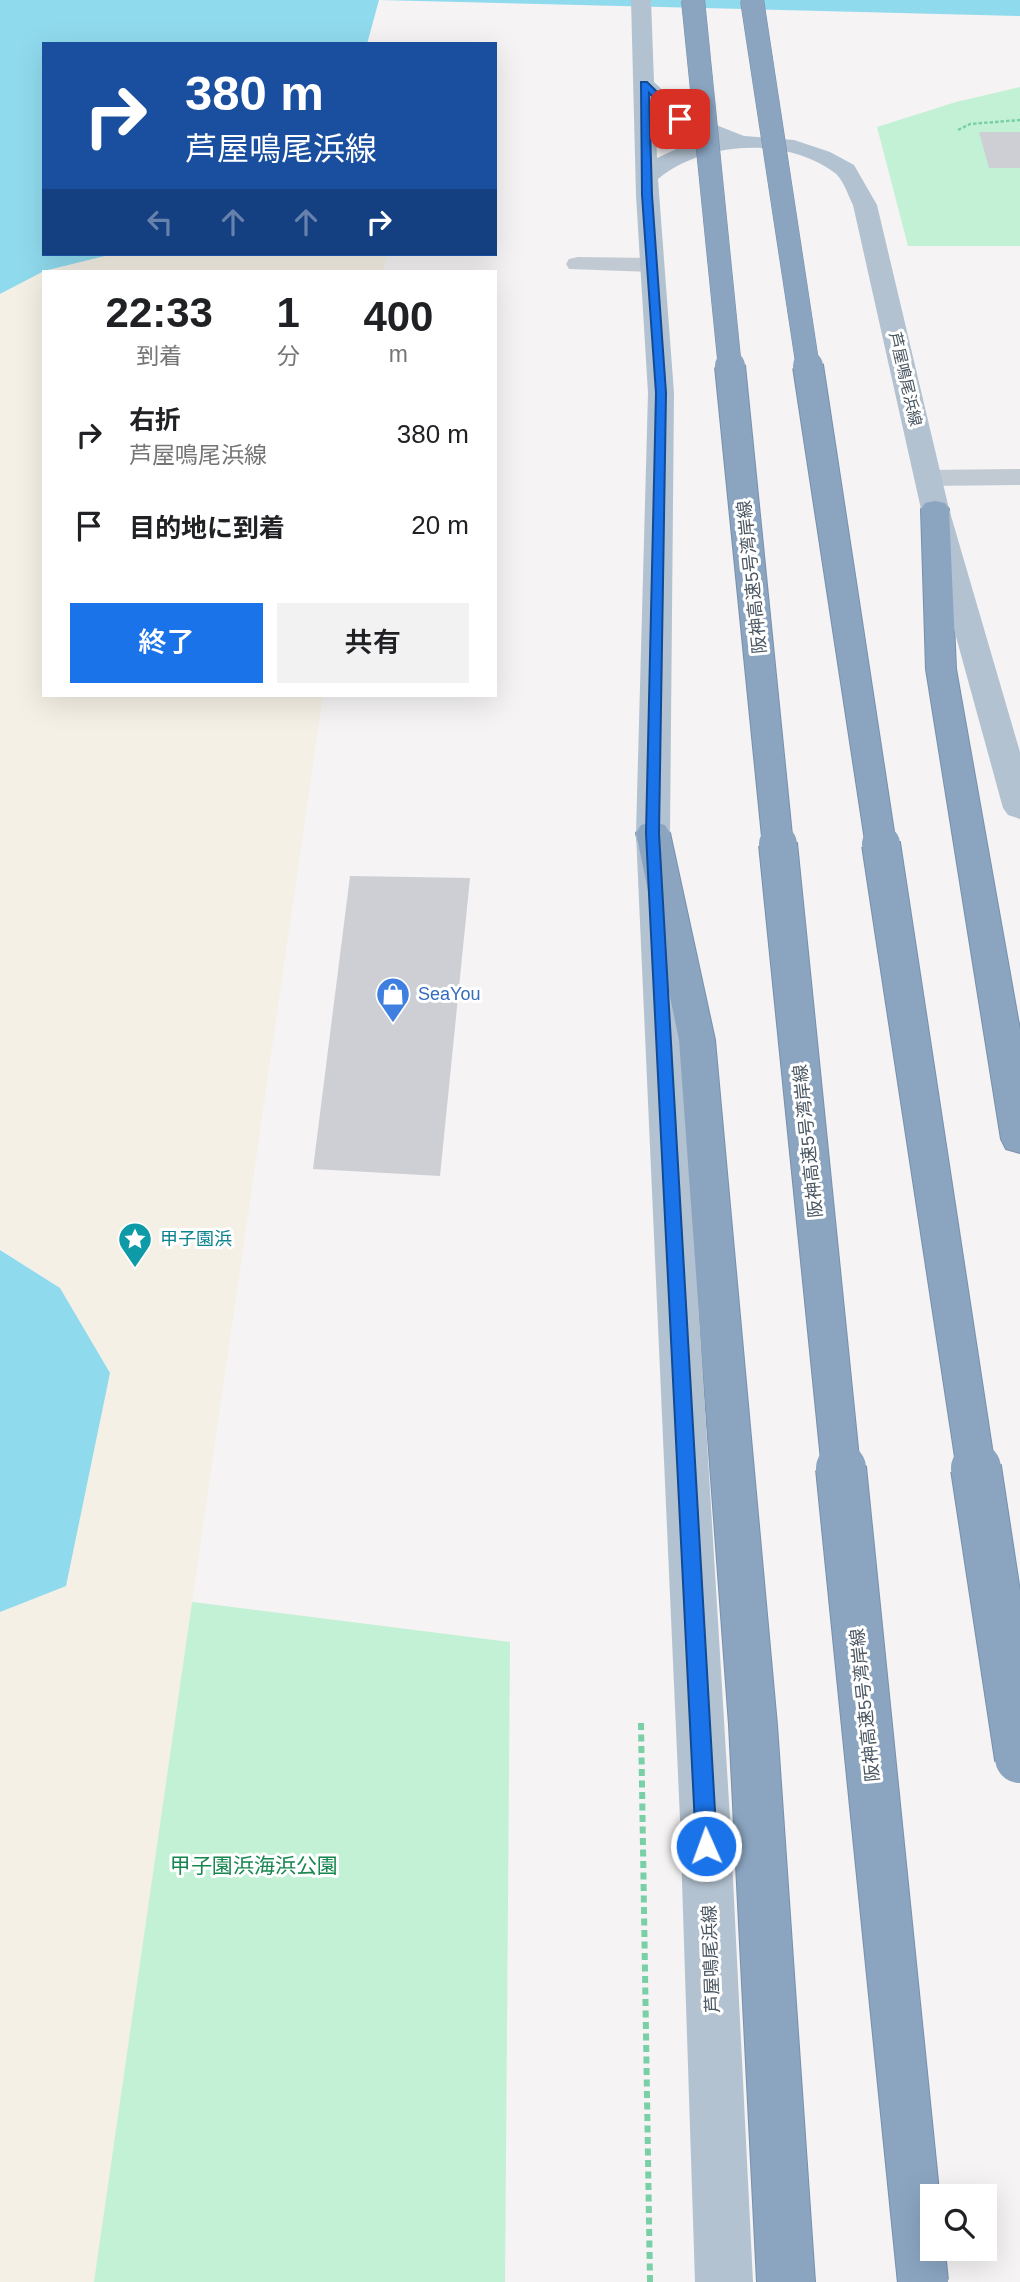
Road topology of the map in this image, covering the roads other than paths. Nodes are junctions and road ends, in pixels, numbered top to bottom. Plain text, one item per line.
1 (641, 0) edge
2 (693, 0) edge
3 (752, 0) edge
4 (644, 84) junction
5 (741, 142) junction
6 (647, 176) junction
7 (578, 264) dead end
8 (652, 265) junction
9 (1020, 477) edge
10 (931, 494) junction
11 (1020, 808) edge
12 (653, 833) junction
13 (1020, 1139) edge
14 (1020, 1758) edge
15 (724, 2282) edge
16 (786, 2282) edge
17 (923, 2282) edge

1 - 4 main road, 芦屋鳴尾浜線
2 - 17 highway, 阪神高速5号湾岸線, bridge
3 - 14 highway, bridge
4 - 5 main road, 芦屋鳴尾浜線
4 - 6 main road, 芦屋鳴尾浜線
5 - 6 main road
5 - 10 main road, 芦屋鳴尾浜線
6 - 8 main road, 芦屋鳴尾浜線
7 - 8 lane
8 - 12 main road, 芦屋鳴尾浜線
9 - 10 lane
10 - 11 main road, 芦屋鳴尾浜線
10 - 13 highway
12 - 15 main road, 芦屋鳴尾浜線
12 - 16 highway

